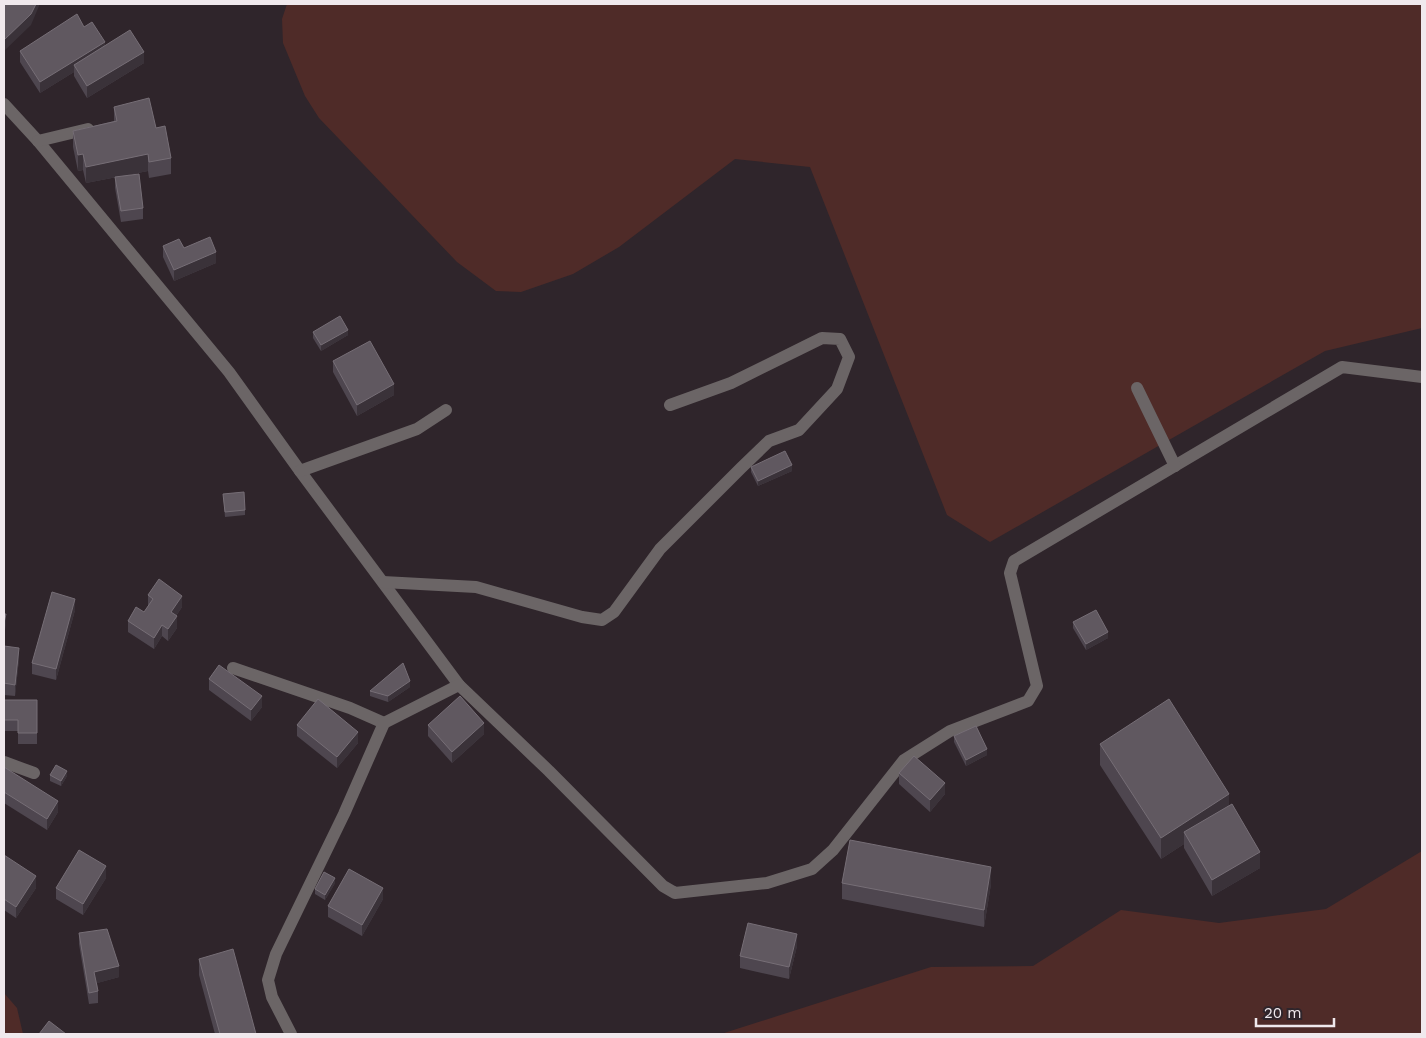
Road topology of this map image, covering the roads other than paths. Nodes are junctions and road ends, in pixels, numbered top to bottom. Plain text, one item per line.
1 (5, 108) edge
2 (99, 126) edge
3 (38, 141) junction
4 (1422, 377) edge
5 (1138, 388) dead end
6 (670, 405) dead end
7 (446, 410) dead end
8 (1175, 466) junction
9 (300, 471) junction
10 (383, 582) junction
11 (233, 668) dead end
12 (459, 685) junction
13 (384, 723) junction
14 (4, 762) edge
15 (34, 773) dead end
16 (291, 1034) edge

1 - 3 street
2 - 3 street
3 - 9 street
4 - 8 street
5 - 8 street
6 - 10 street
7 - 9 street
8 - 12 street
9 - 10 street
10 - 12 street
11 - 13 street
12 - 13 street
13 - 16 street
14 - 15 street

